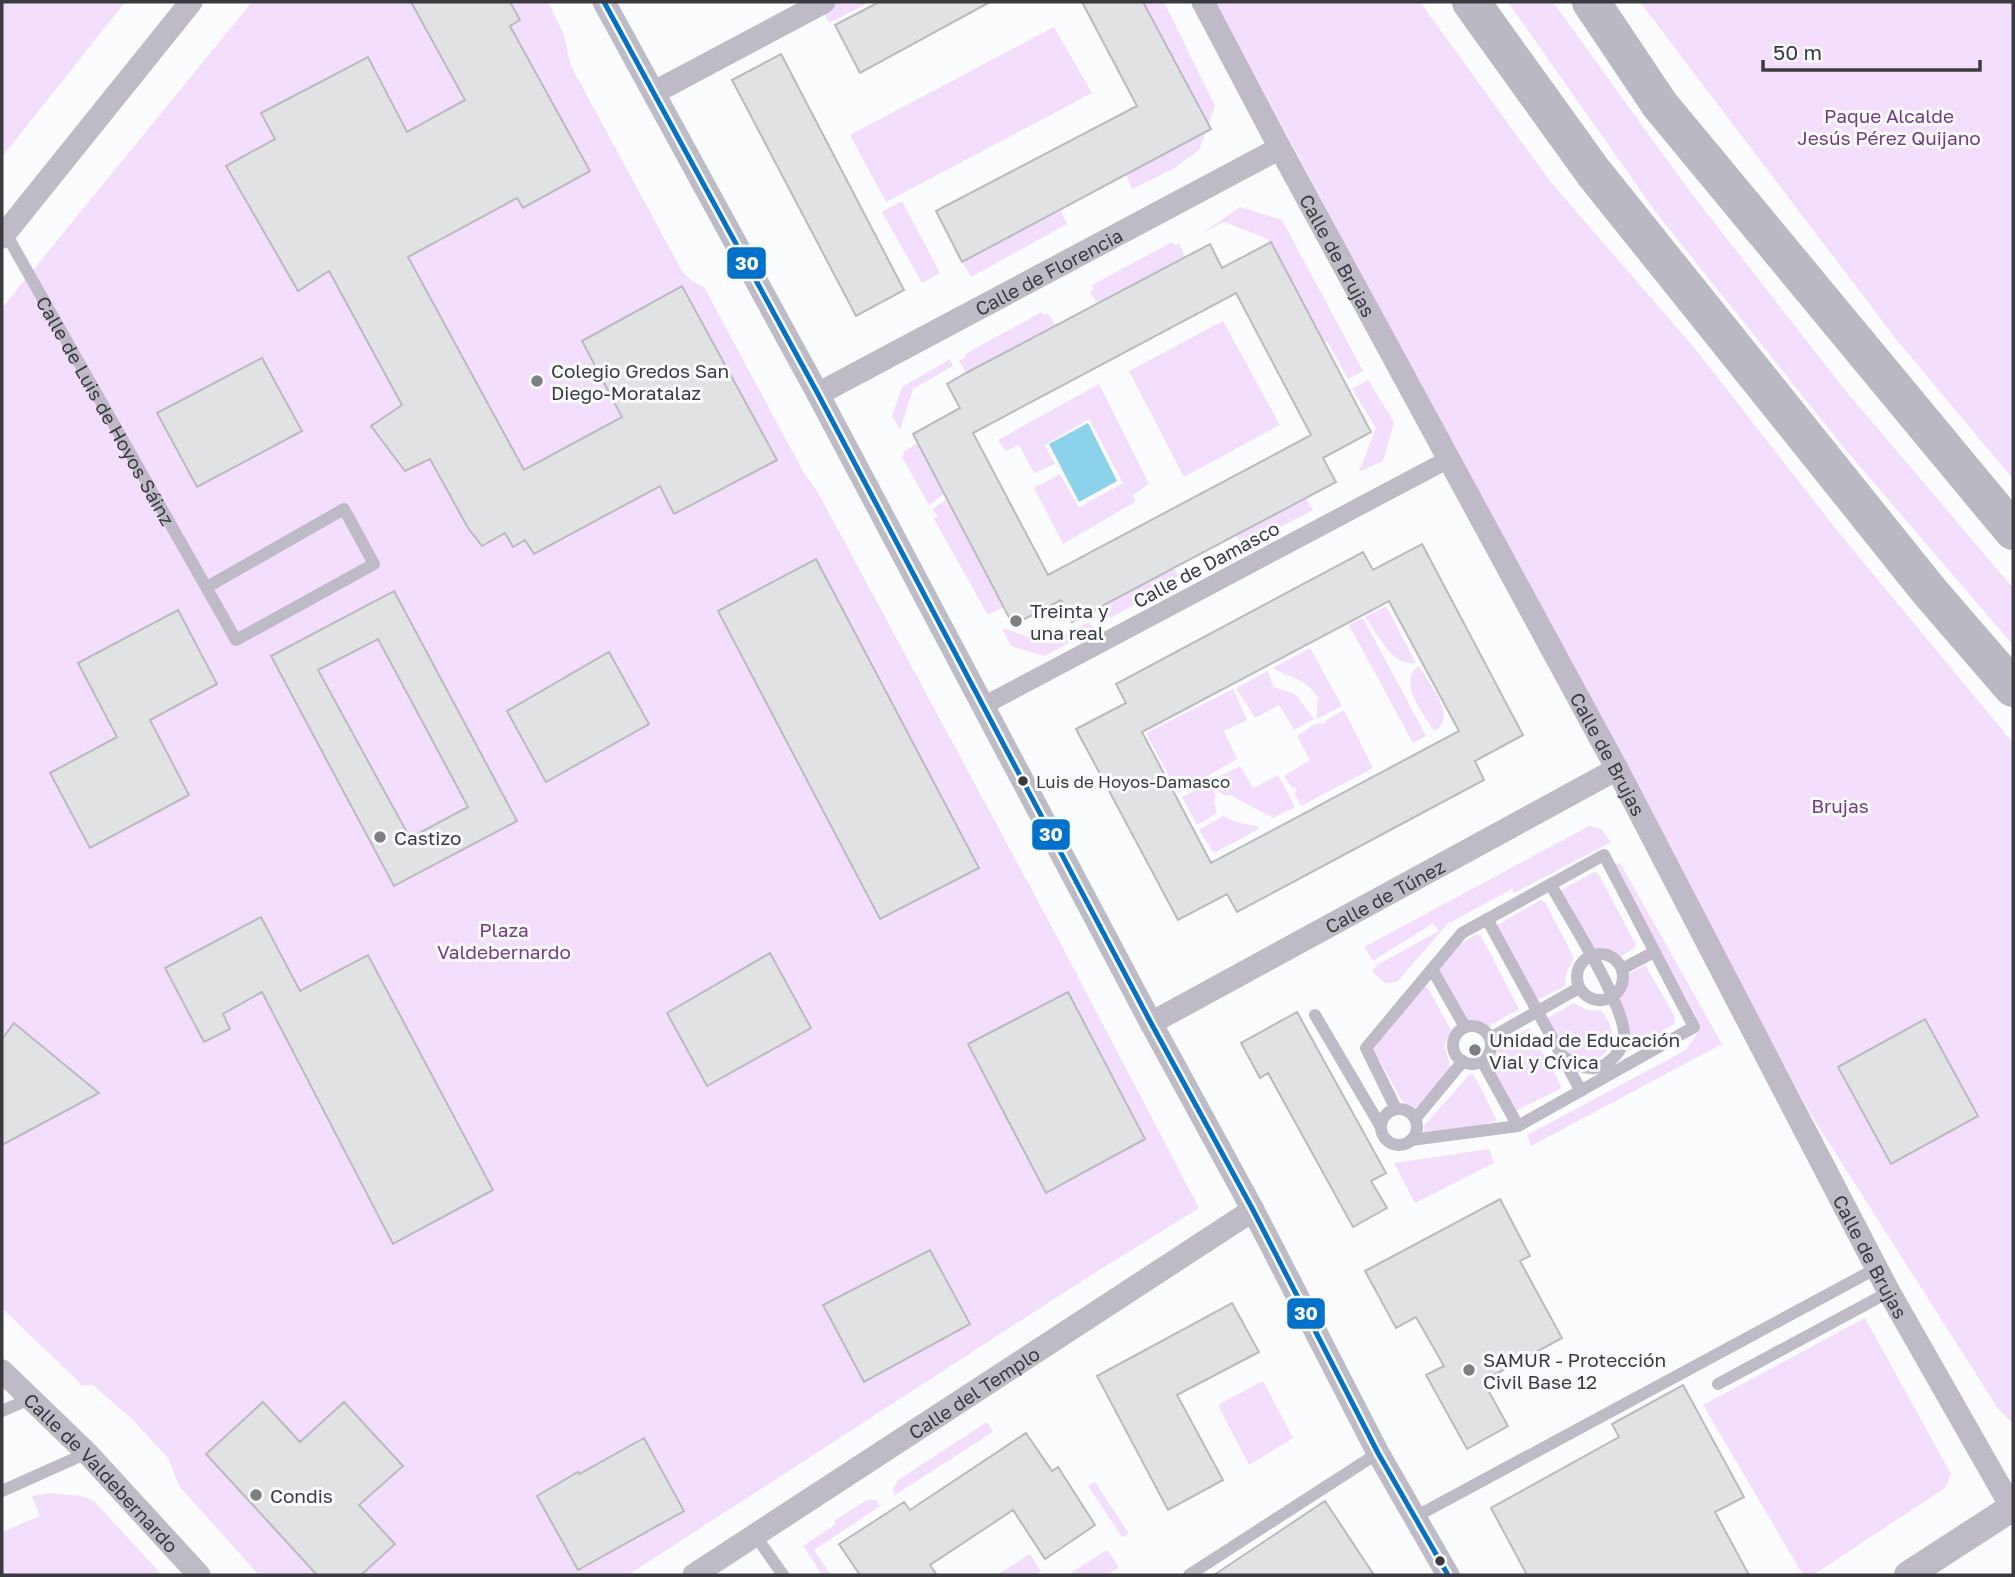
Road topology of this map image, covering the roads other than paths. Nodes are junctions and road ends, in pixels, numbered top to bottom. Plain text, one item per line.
1 (191, 2) edge
2 (824, 2) edge
3 (1203, 2) edge
4 (1471, 2) edge
5 (1591, 2) edge
6 (606, 4) edge
7 (655, 92) junction
8 (1280, 148) junction
9 (4, 234) edge
10 (818, 394) junction
11 (1449, 458) junction
12 (2013, 531) edge
13 (207, 587) junction
14 (2013, 688) edge
15 (983, 706) junction
16 (1617, 769) junction
17 (1550, 884) junction
18 (1486, 919) junction
19 (1654, 952) junction
20 (1590, 956) junction
21 (1622, 968) junction
22 (1432, 969) junction
23 (1579, 988) junction
24 (1613, 996) junction
25 (1537, 1011) junction
26 (1315, 1015) dead end
27 (1151, 1023) junction
28 (1465, 1027) junction
29 (1490, 1038) junction
30 (1562, 1056) junction
31 (1482, 1060) junction
32 (1464, 1061) junction
33 (1581, 1091) junction
34 (1396, 1110) junction
35 (1415, 1119) junction
36 (1518, 1126) junction
37 (1381, 1127) junction
38 (1411, 1140) junction
39 (1253, 1210) junction
40 (1877, 1268) junction
41 (1889, 1292) junction
42 (2, 1371) edge
43 (1718, 1384) dead end
44 (32, 1398) junction
45 (2, 1411) edge
46 (1378, 1452) junction
47 (87, 1453) junction
48 (2, 1491) edge
49 (2013, 1509) edge
50 (1415, 1517) junction
51 (755, 1535) junction
52 (199, 1575) edge
53 (694, 1575) edge
54 (783, 1575) edge
55 (1189, 1575) edge
56 (1448, 1575) edge
57 (1908, 1575) edge

1 - 9 street, Calle de Luis de Hoyos Sáinz
2 - 7 street
3 - 8 street, Calle de Brujas
4 - 14 highway
5 - 12 highway
6 - 7 street
7 - 10 street
8 - 10 street, Calle de Florencia
8 - 11 street, Calle de Brujas
9 - 13 lane, Calle de Luis de Hoyos Sáinz
10 - 15 street
11 - 15 street, Calle de Damasco
11 - 16 street, Calle de Brujas
13 - 13 lane, Calle de Luis de Hoyos Sáinz
15 - 27 street
16 - 27 street, Calle de Túnez
16 - 40 street, Calle de Brujas
17 - 18 lane
17 - 19 lane
17 - 20 lane
18 - 22 lane
18 - 25 lane
19 - 21 lane
19 - 33 lane
20 - 21 lane
20 - 23 lane
20 - 24 lane
21 - 24 lane
22 - 28 lane
22 - 34 lane
23 - 24 lane
23 - 25 lane
24 - 30 lane
25 - 29 lane
25 - 30 lane
26 - 37 lane
27 - 39 street
28 - 29 lane
28 - 32 lane
29 - 31 lane
30 - 33 lane
31 - 32 lane
31 - 36 lane
32 - 35 lane
33 - 36 lane
34 - 35 lane
34 - 37 lane
35 - 38 lane
36 - 38 lane
37 - 38 lane
39 - 46 street
39 - 51 street, Calle del Templo
40 - 41 street, Calle de Brujas
40 - 50 lane
41 - 43 lane
41 - 49 street, Calle de Brujas
42 - 44 street, Calle de Valdebernardo
44 - 45 lane
44 - 47 street, Calle de Valdebernardo
46 - 50 street
46 - 55 lane
47 - 48 lane
47 - 52 street, Calle de Valdebernardo
49 - 57 street
50 - 56 street
51 - 53 street, Calle del Templo
51 - 54 lane

